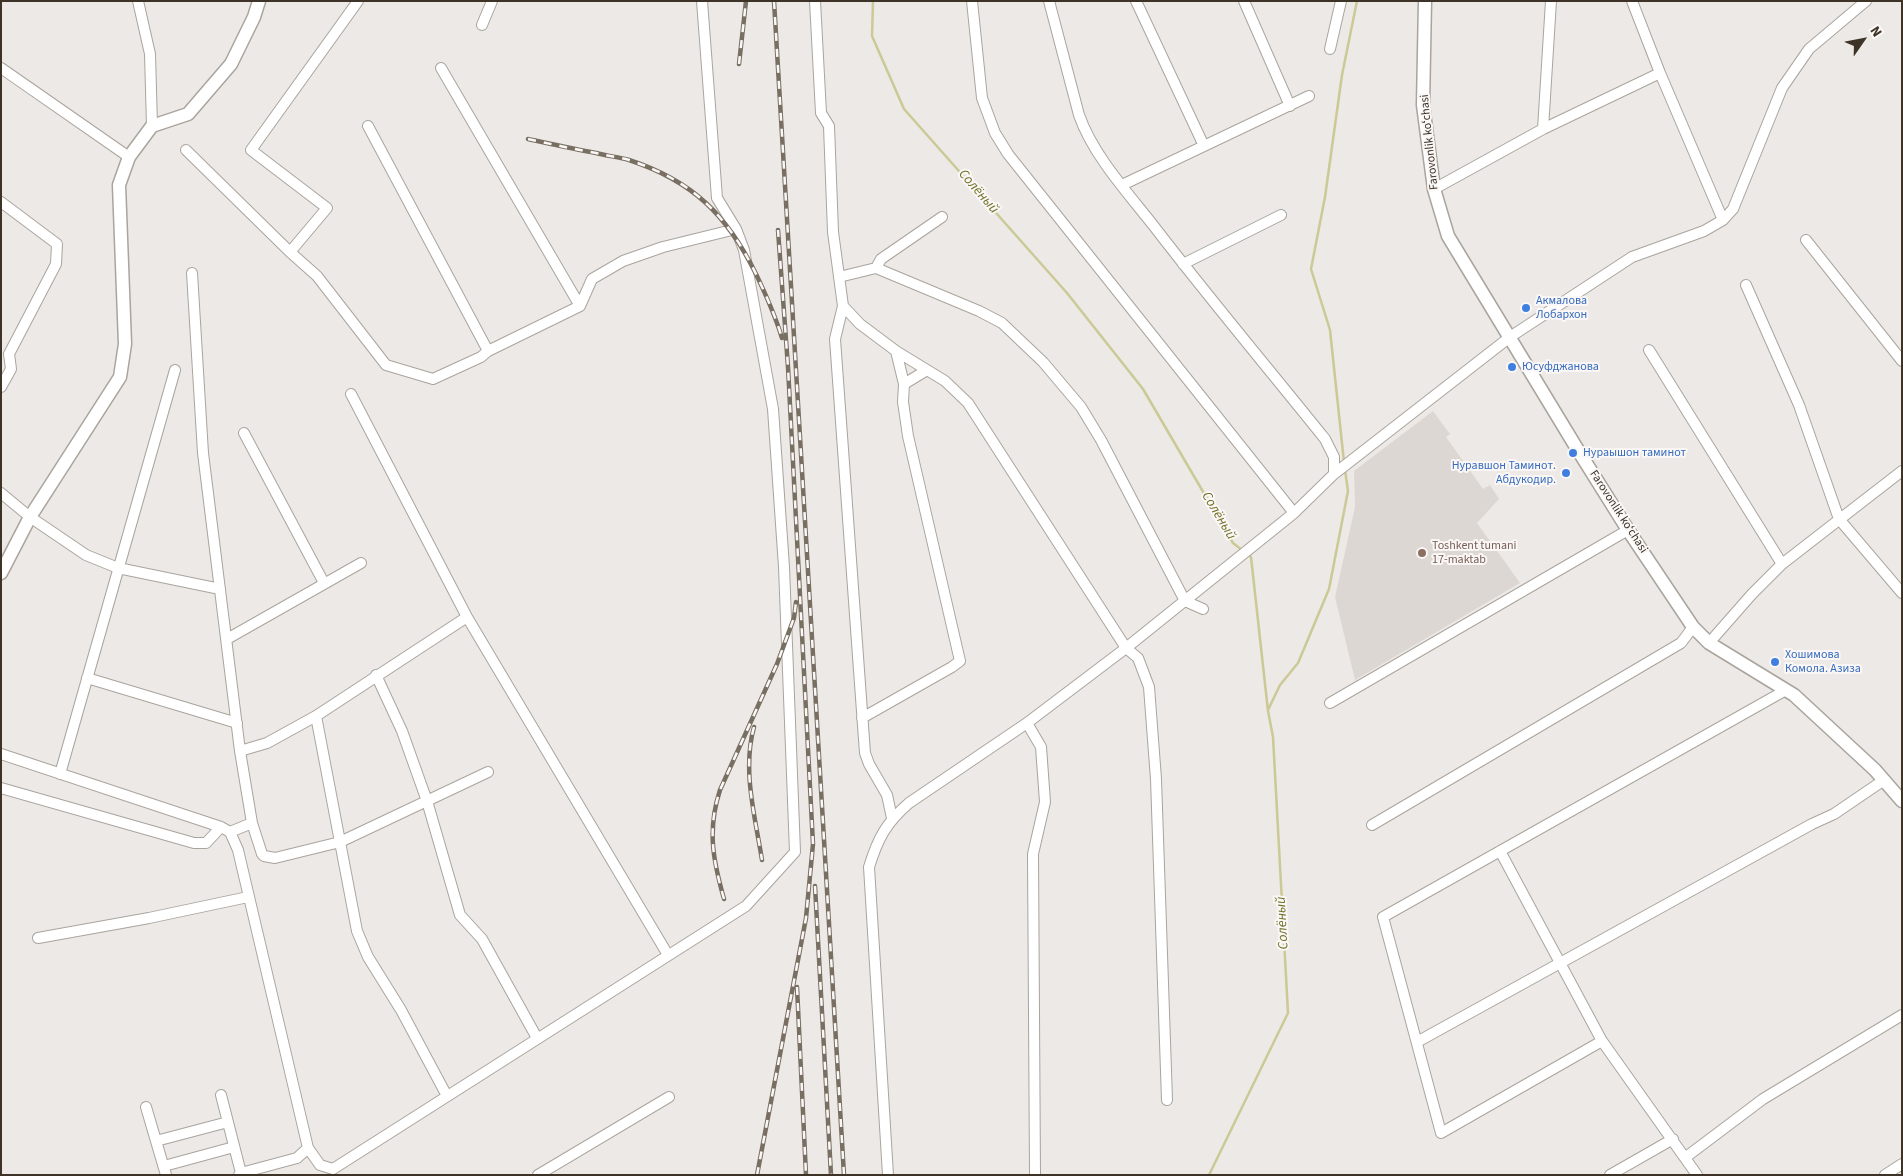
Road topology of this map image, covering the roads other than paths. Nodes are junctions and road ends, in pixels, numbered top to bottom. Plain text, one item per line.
1 (138, 1) edge
2 (259, 1) edge
3 (358, 1) edge
4 (492, 1) edge
5 (702, 1) edge
6 (815, 1) edge
7 (972, 1) edge
8 (1049, 1) edge
9 (1136, 1) edge
10 (1244, 1) edge
11 (1341, 1) edge
12 (1425, 1) edge
13 (1551, 1) edge
14 (1632, 1) edge
15 (1862, 2) edge
16 (482, 25) dead end
17 (1330, 49) dead end
18 (1, 68) edge
19 (441, 68) dead end
20 (1660, 73) junction
21 (1309, 96) dead end
22 (1290, 106) junction
23 (152, 126) junction
24 (368, 126) dead end
25 (1543, 130) junction
26 (1204, 146) junction
27 (186, 150) dead end
28 (128, 157) junction
29 (1122, 186) junction
30 (1434, 189) junction
31 (1, 202) edge
32 (1281, 215) dead end
33 (942, 217) dead end
34 (1723, 220) junction
35 (736, 229) junction
36 (1806, 240) dead end
37 (290, 252) junction
38 (1183, 264) junction
39 (876, 268) junction
40 (192, 273) dead end
41 (839, 277) junction
42 (1746, 285) dead end
43 (580, 306) junction
44 (843, 306) junction
45 (1510, 337) junction
46 (1649, 350) dead end
47 (5, 351) edge
48 (488, 351) junction
49 (896, 351) junction
50 (1902, 361) edge
51 (175, 370) dead end
52 (928, 370) junction
53 (904, 384) junction
54 (1, 387) edge
55 (351, 394) dead end
56 (244, 433) dead end
57 (1337, 471) junction
58 (1902, 471) edge
59 (1, 493) edge
60 (1294, 513) junction
61 (30, 517) junction
62 (1839, 520) junction
63 (1628, 530) junction
64 (360, 563) dead end
65 (1782, 564) junction
66 (118, 568) junction
67 (1, 573) edge
68 (324, 583) junction
69 (220, 589) junction
70 (1902, 593) edge
71 (1184, 601) junction
72 (1203, 610) dead end
73 (467, 618) junction
74 (1693, 627) junction
75 (227, 639) junction
76 (1710, 643) junction
77 (1126, 648) junction
78 (376, 675) junction
79 (87, 678) junction
80 (1786, 690) junction
81 (1330, 703) dead end
82 (316, 716) junction
83 (862, 718) junction
84 (237, 723) junction
85 (1027, 723) junction
86 (240, 751) junction
87 (1, 754) edge
88 (488, 772) dead end
89 (60, 774) junction
90 (1884, 780) junction
91 (1, 788) edge
92 (427, 801) junction
93 (1902, 801) edge
94 (892, 818) junction
95 (252, 823) junction
96 (1372, 825) dead end
97 (226, 830) junction
98 (340, 842) junction
99 (1500, 851) junction
100 (248, 897) junction
101 (38, 938) dead end
102 (668, 955) junction
103 (1559, 962) junction
104 (1902, 1015) edge
105 (537, 1038) junction
106 (1602, 1041) junction
107 (1417, 1042) junction
108 (221, 1095) dead end
109 (447, 1096) junction
110 (669, 1097) dead end
111 (1167, 1100) dead end
112 (146, 1106) dead end
113 (228, 1122) junction
114 (1673, 1139) junction
115 (156, 1141) junction
116 (234, 1147) junction
117 (308, 1148) junction
118 (1686, 1157) junction
119 (1902, 1164) edge
120 (165, 1170) edge
121 (334, 1172) edge
122 (240, 1174) edge
123 (538, 1175) edge
124 (888, 1175) edge
125 (1035, 1175) edge
126 (1610, 1175) edge
127 (1697, 1175) edge
128 (1885, 1175) edge

1 - 23 street
2 - 23 street
3 - 37 street
4 - 16 street
5 - 35 street
6 - 41 street
7 - 60 street
8 - 29 street
9 - 26 street
10 - 22 street
11 - 17 street
12 - 30 street, Farovonlik koʻchasi
13 - 25 street
14 - 20 street
15 - 34 street
18 - 28 street
19 - 43 street
20 - 25 street
20 - 34 street
21 - 22 street
22 - 26 street
23 - 28 street
24 - 48 street
25 - 30 street
26 - 29 street
27 - 37 street
28 - 61 street
29 - 38 street
30 - 45 street, Farovonlik koʻchasi
31 - 47 street
32 - 38 street
33 - 39 street
34 - 45 street
35 - 43 street
35 - 102 street
36 - 50 street
37 - 48 street
38 - 57 street
39 - 41 street
39 - 71 street
40 - 69 street
41 - 44 street
42 - 62 street
43 - 48 street
44 - 49 street
44 - 83 street
45 - 57 street
45 - 63 street, Farovonlik koʻchasi
46 - 65 street
47 - 54 street
49 - 52 street
49 - 53 street
51 - 66 street
52 - 53 street
52 - 77 street
53 - 83 street
55 - 73 street
56 - 68 street
57 - 60 street
58 - 62 street
59 - 61 street
60 - 71 street
61 - 66 street
61 - 67 street
62 - 65 street
62 - 70 street
63 - 74 street, Farovonlik koʻchasi
63 - 81 street
64 - 68 street
65 - 76 street
66 - 69 street
66 - 79 street
68 - 75 street
69 - 75 street
71 - 72 street
71 - 77 street
73 - 78 street
73 - 102 street
74 - 76 street, Farovonlik koʻchasi
74 - 96 street
75 - 84 street
76 - 80 street, Farovonlik koʻchasi
77 - 85 street
77 - 111 street
78 - 82 street
78 - 92 street
79 - 84 street
79 - 89 street
80 - 90 street, Farovonlik koʻchasi
80 - 99 street
82 - 86 street
82 - 98 street
83 - 94 street
84 - 86 street
85 - 94 street
85 - 125 street
86 - 95 street
87 - 89 street
88 - 92 street
89 - 97 street
90 - 93 street, Farovonlik koʻchasi
90 - 103 street
91 - 97 street
92 - 98 street
92 - 105 street
94 - 124 street
95 - 97 street
95 - 98 street
97 - 100 street
98 - 109 street
99 - 103 street
99 - 107 street
100 - 101 street
100 - 117 street
102 - 105 street
103 - 106 street
103 - 107 street
104 - 118 street
105 - 109 street
106 - 107 street
106 - 114 street
108 - 113 street
109 - 121 street
110 - 123 street
112 - 115 street
113 - 115 street
113 - 116 street
114 - 118 street
114 - 126 street
115 - 120 street
116 - 120 street
116 - 122 street
117 - 121 street
117 - 122 street
118 - 127 street
119 - 128 street

